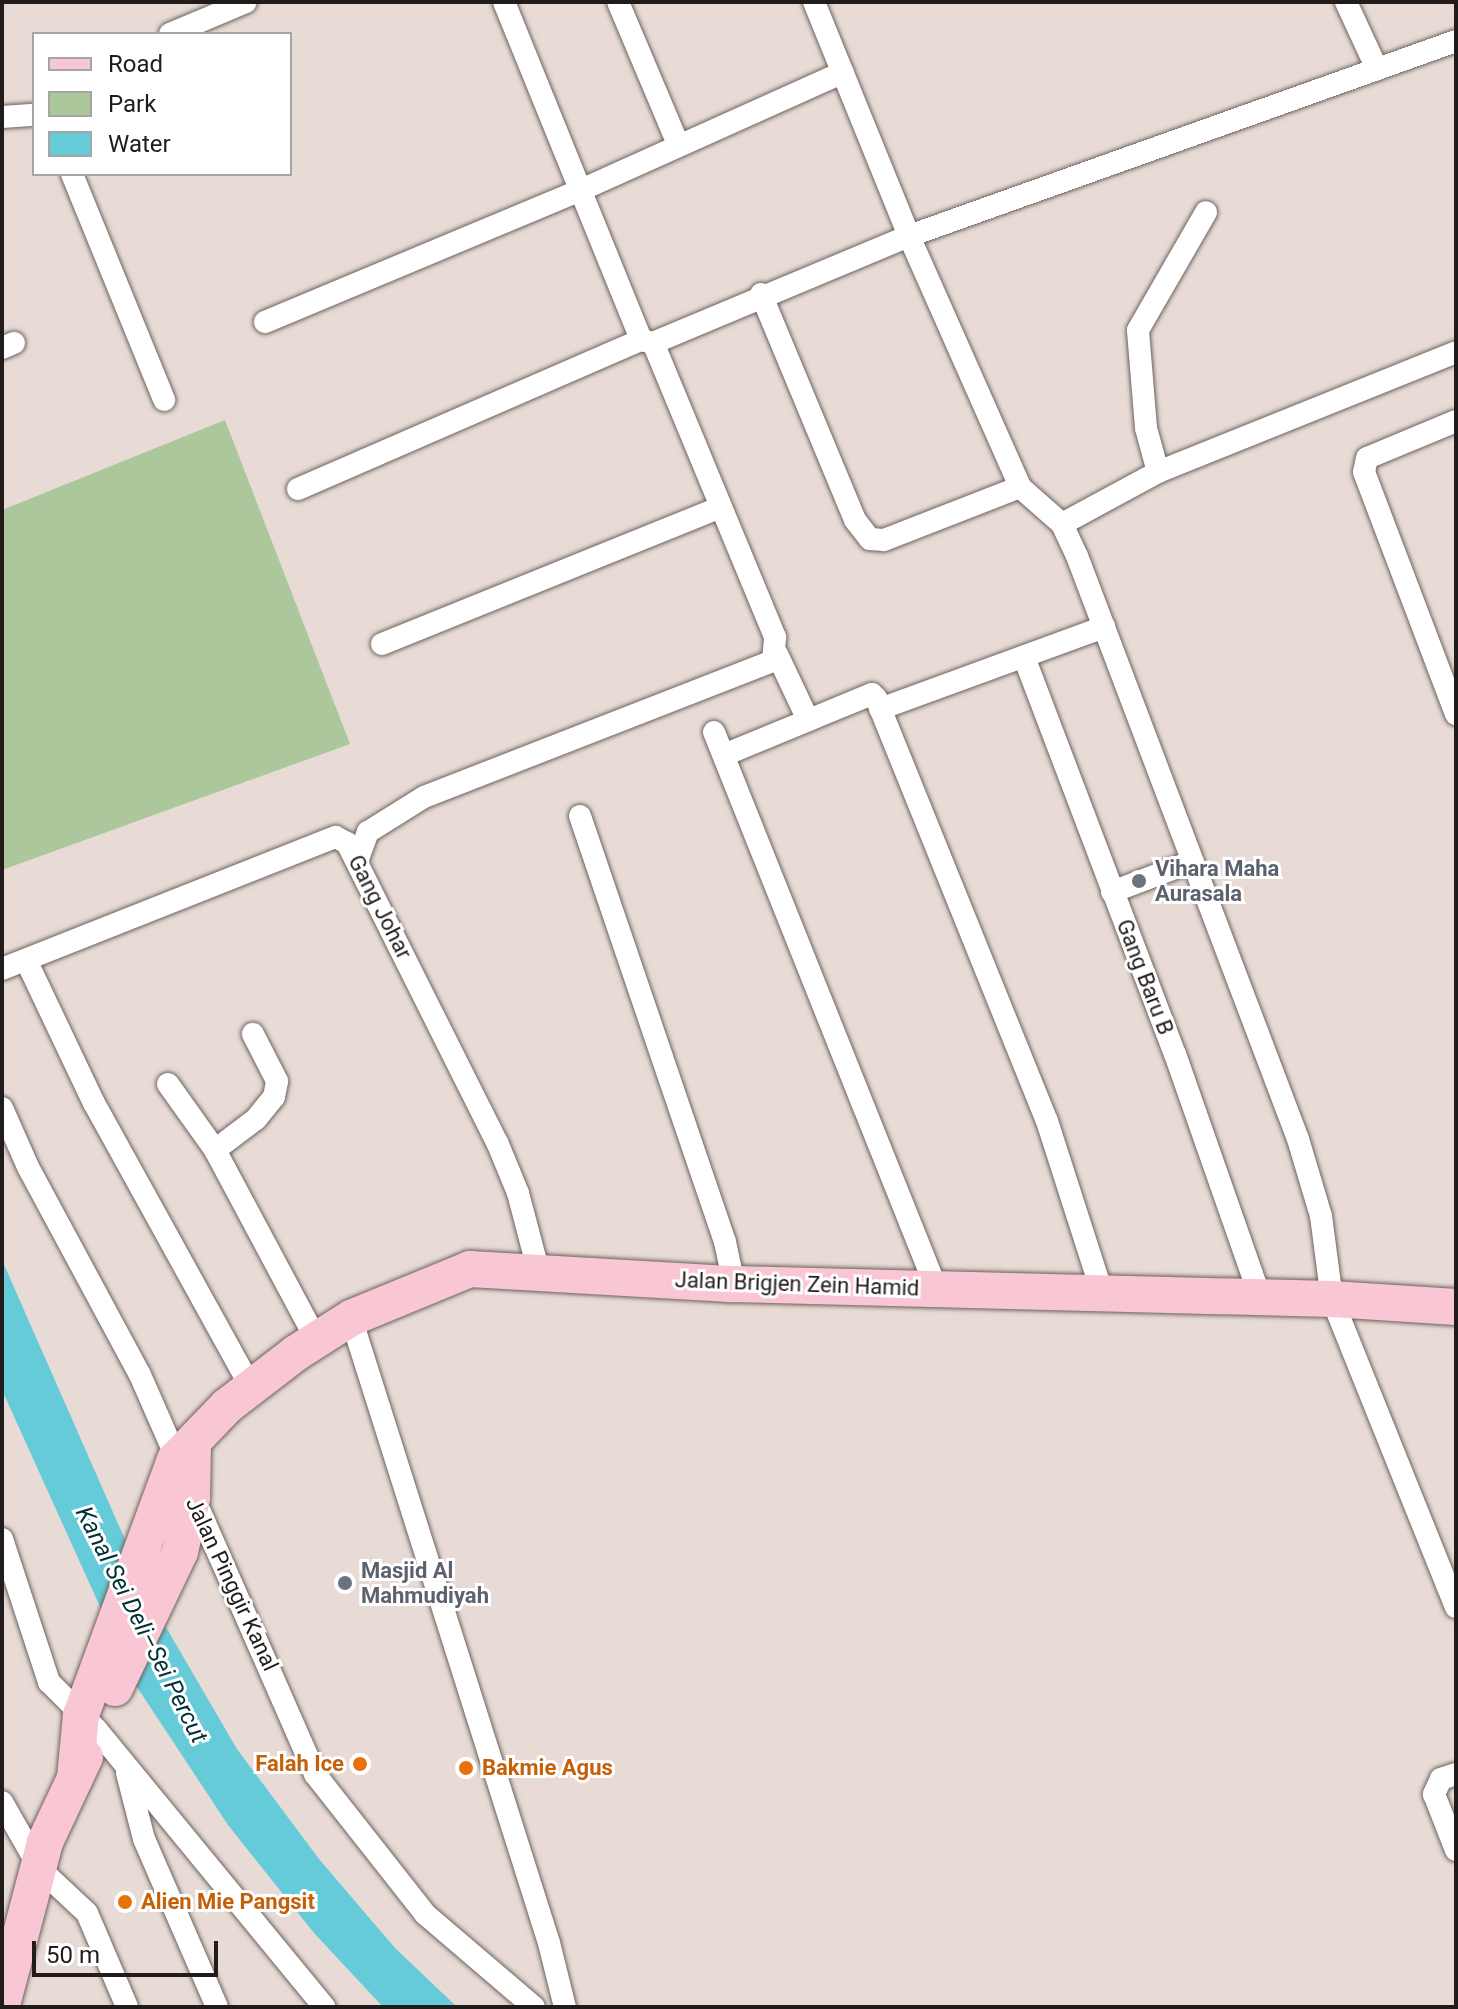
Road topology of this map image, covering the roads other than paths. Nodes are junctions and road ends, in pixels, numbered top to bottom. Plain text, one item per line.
1 (246, 2) edge
2 (504, 2) edge
3 (618, 2) edge
4 (814, 2) edge
5 (1346, 2) edge
6 (175, 32) edge
7 (1456, 41) edge
8 (1377, 69) junction
9 (843, 72) junction
10 (32, 115) edge
11 (2, 117) edge
12 (678, 144) junction
13 (73, 176) edge
14 (581, 190) junction
15 (1206, 212) dead end
16 (909, 236) junction
17 (761, 294) junction
18 (265, 322) dead end
19 (647, 342) junction
20 (1456, 352) edge
21 (164, 400) dead end
22 (1456, 421) edge
23 (1158, 472) junction
24 (1020, 487) junction
25 (298, 489) dead end
26 (719, 508) junction
27 (1062, 524) junction
28 (1104, 627) junction
29 (382, 644) dead end
30 (777, 654) junction
31 (1024, 657) junction
32 (880, 709) junction
33 (1456, 714) edge
34 (808, 720) junction
35 (714, 732) dead end
36 (724, 755) junction
37 (580, 816) dead end
38 (358, 859) junction
39 (1191, 862) junction
40 (1112, 892) junction
41 (26, 960) junction
42 (2, 969) edge
43 (253, 1034) dead end
44 (168, 1084) dead end
45 (2, 1108) edge
46 (215, 1150) junction
47 (538, 1269) junction
48 (734, 1284) junction
49 (937, 1290) junction
50 (1102, 1292) junction
51 (1261, 1299) junction
52 (1332, 1299) junction
53 (1456, 1307) edge
54 (351, 1318) junction
55 (317, 1341) junction
56 (250, 1386) junction
57 (184, 1453) junction
58 (192, 1498) junction
59 (2, 1539) edge
60 (1456, 1607) edge
61 (90, 1718) junction
62 (125, 1767) junction
63 (1456, 1774) edge
64 (2, 1802) edge
65 (1456, 1850) edge
66 (40, 1869) junction
67 (11, 1933) edge
68 (2, 2005) edge
69 (127, 2007) edge
70 (217, 2007) edge
71 (324, 2007) edge
72 (534, 2007) edge
73 (565, 2007) edge

1 - 6 street
2 - 14 street
3 - 12 street
4 - 9 street
5 - 8 street
7 - 8 street
8 - 16 street
9 - 12 street
9 - 16 street
10 - 11 street
12 - 14 street
13 - 21 street
14 - 18 street
14 - 19 street
15 - 23 street
16 - 17 street
16 - 24 street
17 - 19 street
17 - 24 street
19 - 25 street
19 - 26 street
20 - 23 street
22 - 33 street
23 - 27 street
24 - 27 street
26 - 29 street
26 - 30 street
27 - 28 street
28 - 31 street
28 - 39 street
30 - 34 street
30 - 38 street
31 - 32 street
31 - 40 street, Gang Baru B
32 - 34 street
32 - 50 street
34 - 36 street
35 - 36 street
36 - 49 street
37 - 48 street
38 - 41 street, Gang Johar
38 - 47 street, Gang Johar
39 - 40 street
39 - 52 street
40 - 51 street, Gang Baru B
41 - 42 street, Gang Johar
41 - 56 street
43 - 46 street
44 - 46 street
45 - 57 street
46 - 55 street
47 - 48 main road, Jalan Brigjen Zein Hamid
47 - 54 main road, Jalan Brigjen Zein Hamid
48 - 49 main road, Jalan Brigjen Zein Hamid
49 - 50 main road, Jalan Brigjen Zein Hamid
50 - 51 main road, Jalan Brigjen Zein Hamid
51 - 52 main road, Jalan Brigjen Zein Hamid
52 - 53 main road, Jalan Brigjen Zein Hamid
52 - 60 street
54 - 55 main road, Jalan Brigjen Zein Hamid
54 - 73 street
55 - 56 main road, Jalan Brigjen Zein Hamid
56 - 57 main road, Jalan Brigjen Zein Hamid
57 - 58 main road, Jalan Brigjen Zein Hamid
57 - 61 main road, Jalan Brigjen Zein Hamid
58 - 61 main road, Jalan Brigjen Zein Hamid
58 - 72 street, Jalan Pinggir Kanal
59 - 61 street
61 - 62 street
61 - 66 main road, Jalan Brigjen Zein Hamid
62 - 70 street
62 - 71 street
63 - 65 street
64 - 66 street
66 - 67 main road, Jalan Brigjen Zein Hamid
66 - 69 street
67 - 68 main road, Jalan Brigjen Zein Hamid

